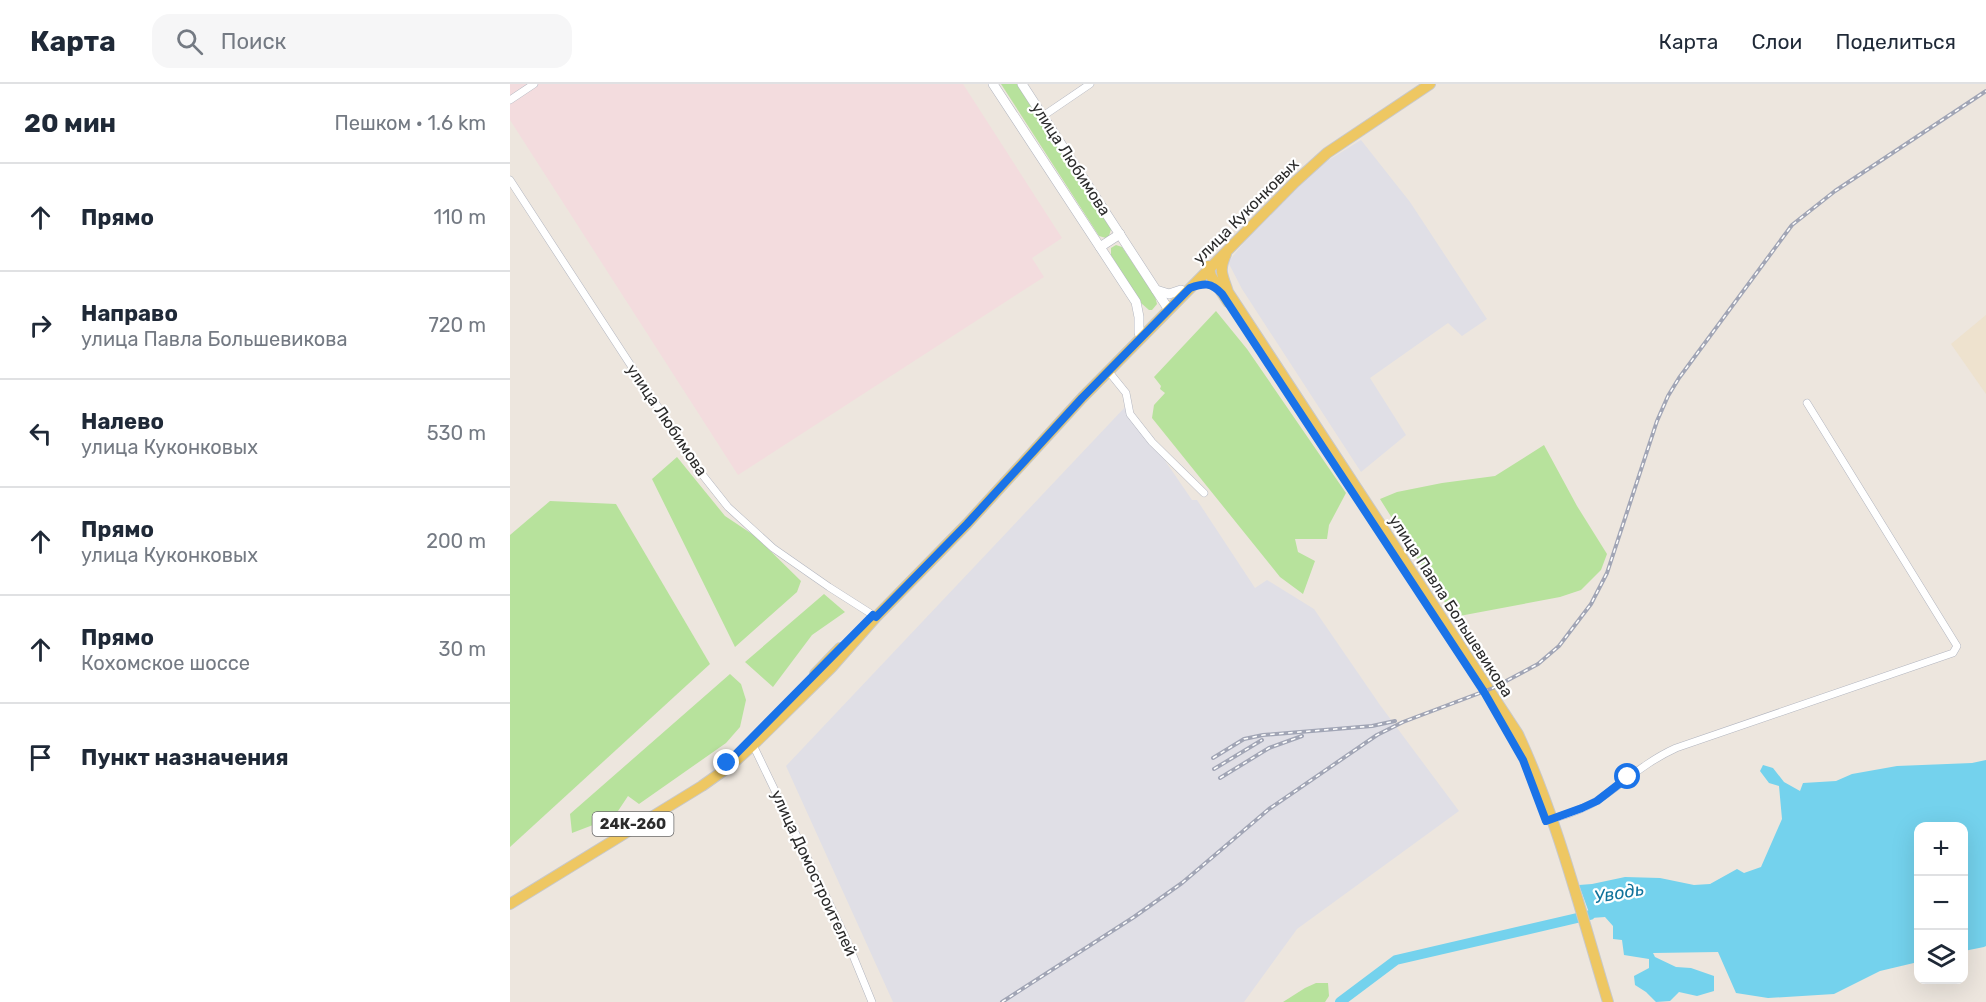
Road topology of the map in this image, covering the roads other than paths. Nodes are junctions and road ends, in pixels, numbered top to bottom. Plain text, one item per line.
1 (534, 84) edge
2 (993, 84) edge
3 (1022, 84) edge
4 (1090, 84) edge
5 (1418, 84) edge
6 (1430, 84) edge
7 (510, 100) edge
8 (1044, 116) junction
9 (510, 180) edge
10 (1120, 234) junction
11 (1100, 247) junction
12 (1226, 252) junction
13 (1209, 266) junction
14 (1188, 285) junction
15 (1156, 290) junction
16 (1225, 293) junction
17 (1168, 307) junction
18 (1139, 333) junction
19 (1109, 372) junction
20 (1807, 403) dead end
21 (1204, 493) dead end
22 (874, 616) junction
23 (751, 743) junction
24 (1549, 820) junction
25 (510, 902) edge
26 (1586, 938) junction
27 (872, 1002) edge
28 (1603, 1002) edge
29 (1608, 1002) edge

1 - 7 street
2 - 11 main road, улица Любимова
3 - 8 main road, улица Любимова
4 - 8 street
5 - 13 main road, улица Куконковых
6 - 12 main road, улица Куконковых
8 - 10 main road, улица Любимова
9 - 22 street, улица Любимова
10 - 11 main road, улица Любимова
10 - 15 main road, улица Любимова
11 - 18 main road, улица Любимова
12 - 13 main road, улица Куконковых
12 - 16 main road, улица Павла Большевикова
13 - 14 main road, улица Куконковых
13 - 16 main road
14 - 15 main road
14 - 16 main road
14 - 17 main road, улица Куконковых / 24К-260
15 - 17 main road, улица Любимова
16 - 24 main road, улица Павла Большевикова
17 - 18 main road, улица Куконковых
17 - 19 main road, улица Куконковых / 24К-260
18 - 22 main road, улица Куконковых
19 - 21 street
19 - 22 main road, улица Куконковых / 24К-260
20 - 24 street
22 - 23 main road, улица Куконковых / 24К-260
23 - 25 main road, 24К-260
23 - 27 street, улица Домостроителей
24 - 26 main road, улица Павла Большевикова
26 - 28 main road
26 - 29 main road

